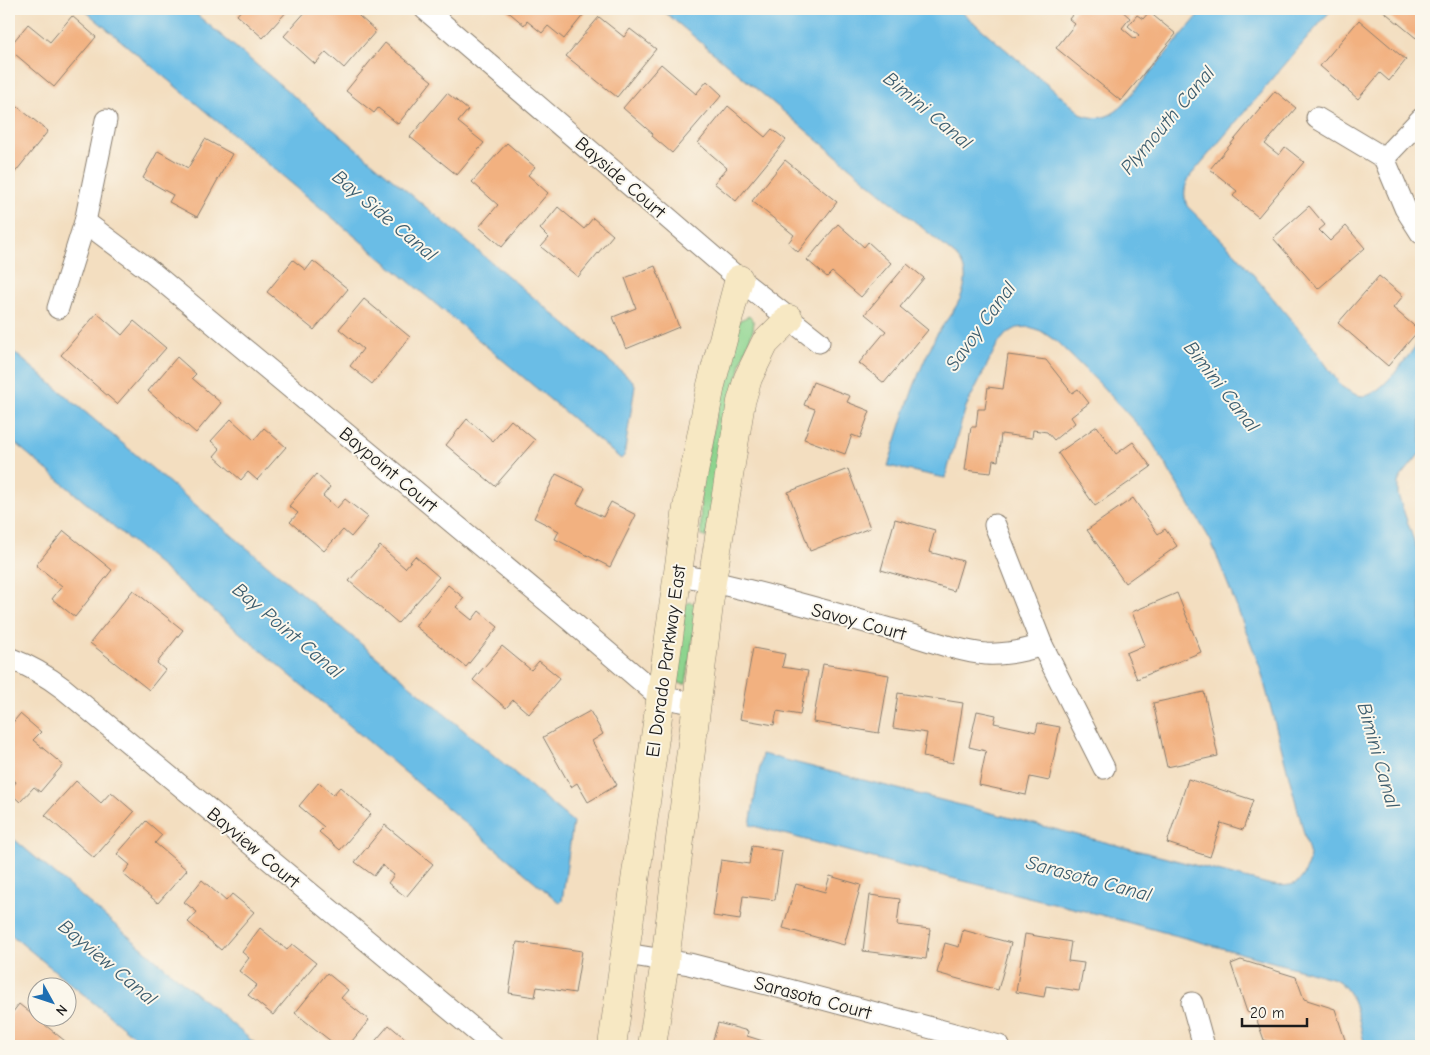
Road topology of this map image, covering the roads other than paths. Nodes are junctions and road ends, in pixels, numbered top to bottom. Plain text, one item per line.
1 (425, 9) edge
2 (1317, 118) dead end
3 (1421, 119) edge
4 (106, 120) dead end
5 (1384, 158) junction
6 (85, 222) junction
7 (1421, 233) edge
8 (739, 279) junction
9 (58, 308) dead end
10 (789, 319) junction
11 (819, 342) dead end
12 (995, 525) dead end
13 (677, 574) junction
14 (712, 581) junction
15 (1042, 645) junction
16 (9, 658) edge
17 (660, 697) junction
18 (697, 704) junction
19 (1104, 768) dead end
20 (626, 954) junction
21 (665, 961) junction
22 (1192, 1003) dead end
23 (494, 1046) edge
24 (612, 1046) edge
25 (652, 1046) edge
26 (998, 1046) edge
27 (1204, 1046) edge

1 - 8 street, Bayside Court
2 - 5 street
3 - 5 street
4 - 6 street
5 - 7 street
6 - 9 street
6 - 17 street, Baypoint Court
8 - 10 street, Bayside Court
8 - 13 street, El Dorado Parkway East
10 - 11 street, Bayside Court
10 - 14 street, El Dorado Parkway East
12 - 15 street
13 - 14 street, Savoy Court
13 - 17 street, El Dorado Parkway East
14 - 15 street, Savoy Court
14 - 18 street, El Dorado Parkway East
15 - 19 street
16 - 23 street, Bayview Court
17 - 18 street
17 - 20 street, El Dorado Parkway East
18 - 21 street, El Dorado Parkway East
20 - 21 street, Sarasota Court
20 - 24 street, El Dorado Parkway East
21 - 25 street, El Dorado Parkway East
21 - 26 street, Sarasota Court
22 - 27 street

